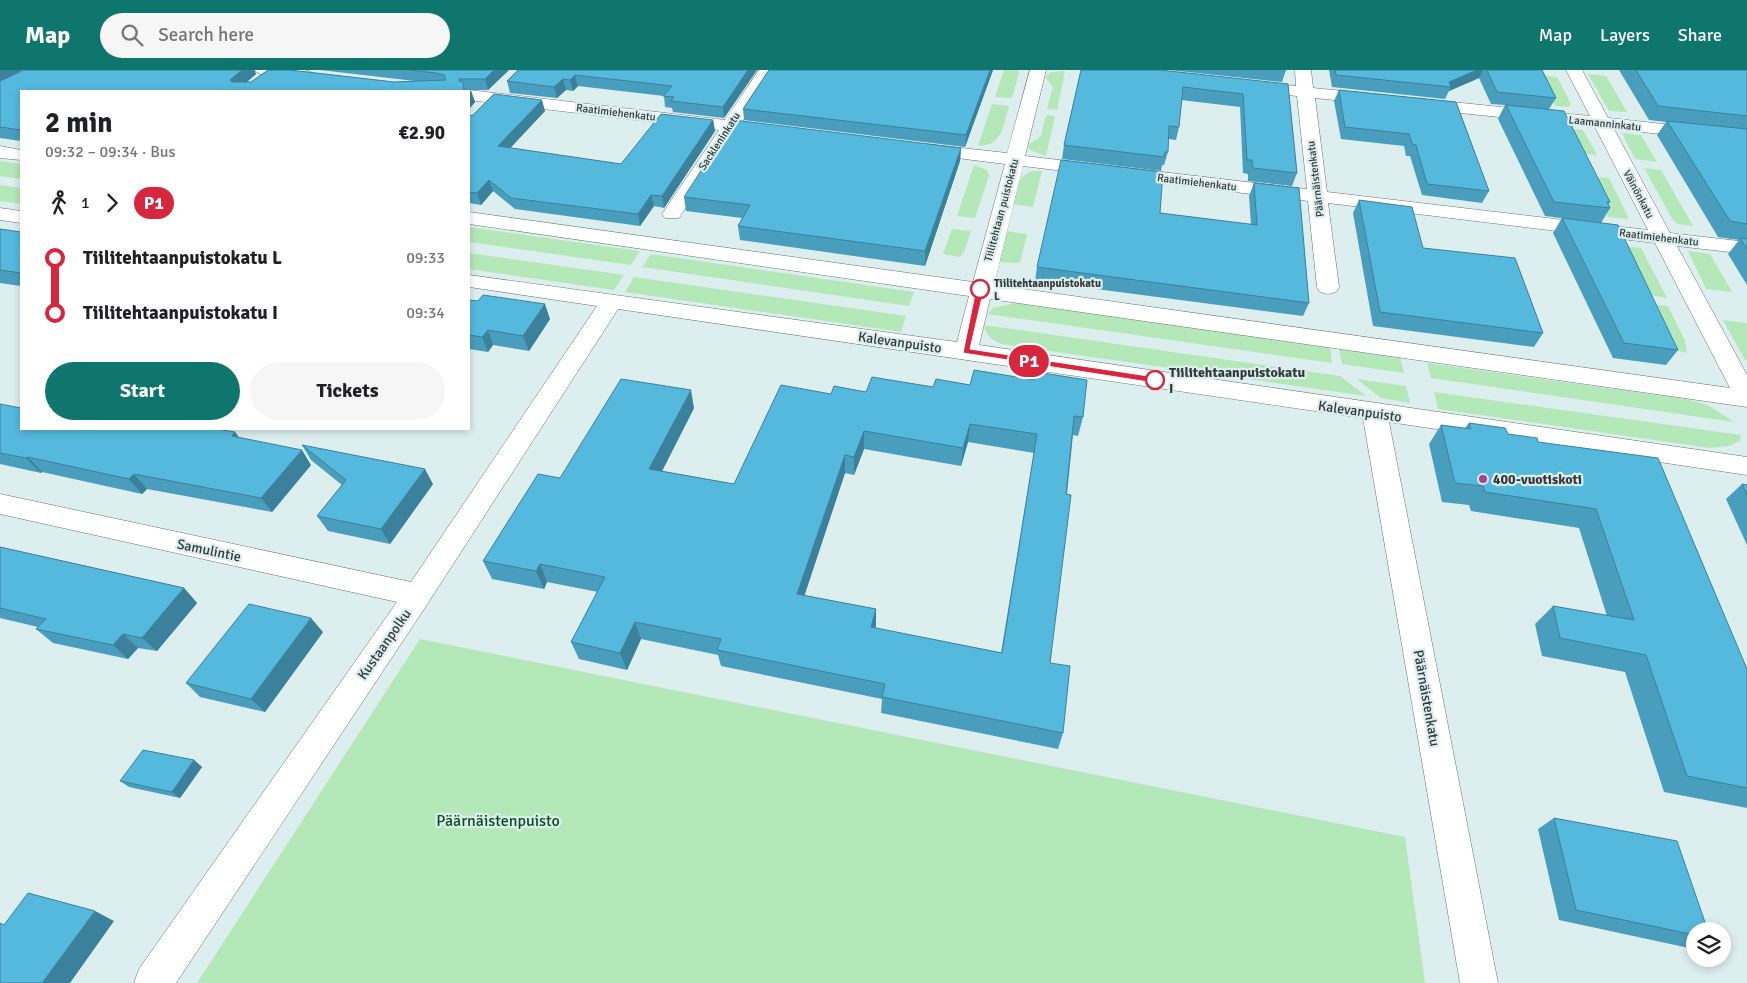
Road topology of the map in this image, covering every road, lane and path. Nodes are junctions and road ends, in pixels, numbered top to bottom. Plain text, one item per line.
1 (270, 70) edge
2 (767, 70) edge
3 (1038, 70) edge
4 (1303, 70) edge
5 (1574, 70) edge
6 (322, 77) edge
7 (1229, 83) edge
8 (507, 84) dead end
9 (253, 86) edge
10 (1305, 92) junction
11 (470, 95) edge
12 (493, 98) junction
13 (475, 115) edge
14 (1602, 123) junction
15 (729, 126) junction
16 (787, 133) edge
17 (1747, 138) edge
18 (904, 147) edge
19 (0, 152) edge
20 (20, 155) edge
21 (1014, 160) junction
22 (1317, 196) junction
23 (0, 214) edge
24 (672, 214) dead end
25 (20, 217) edge
26 (470, 218) edge
27 (1662, 238) junction
28 (1747, 248) edge
29 (470, 282) edge
30 (1328, 287) dead end
31 (980, 289) junction
32 (611, 302) junction
33 (966, 351) junction
34 (1747, 398) edge
35 (1375, 413) junction
36 (1747, 466) edge
37 (0, 504) edge
38 (418, 595) junction
39 (153, 983) edge
40 (1479, 983) edge

1 - 6 street
1 - 9 street
2 - 15 street, Sackleninkatu
3 - 21 street, Tiilitehtaan puistokatu
4 - 10 street, Päärnäistenkatu
5 - 14 street, Väinönkatu
7 - 10 street, Laamanninkatu
8 - 12 street
10 - 14 street, Laamanninkatu
10 - 22 street, Päärnäistenkatu
11 - 12 street, Raatimiehenkatu
12 - 13 street
12 - 15 street, Raatimiehenkatu
14 - 17 street, Laamanninkatu
14 - 27 street, Väinönkatu
15 - 16 street, Raatimiehenkatu
15 - 24 street, Sackleninkatu
18 - 21 street, Raatimiehenkatu
19 - 20 street
21 - 22 street, Raatimiehenkatu
21 - 31 street, Tiilitehtaan puistokatu
22 - 27 street, Raatimiehenkatu
22 - 30 street, Päärnäistenkatu
23 - 25 street
26 - 31 street
27 - 28 street, Raatimiehenkatu
27 - 34 street, Väinönkatu
29 - 32 street, Kalevanpuisto
31 - 33 street, Tiilitehtaan puistokatu
31 - 34 street
32 - 33 street, Kalevanpuisto
32 - 38 street, Kustaanpolku
33 - 35 street, Kalevanpuisto
35 - 36 street, Kalevanpuisto
35 - 40 street, Päärnäistenkatu
37 - 38 street, Samulintie
38 - 39 street, Kustaanpolku

